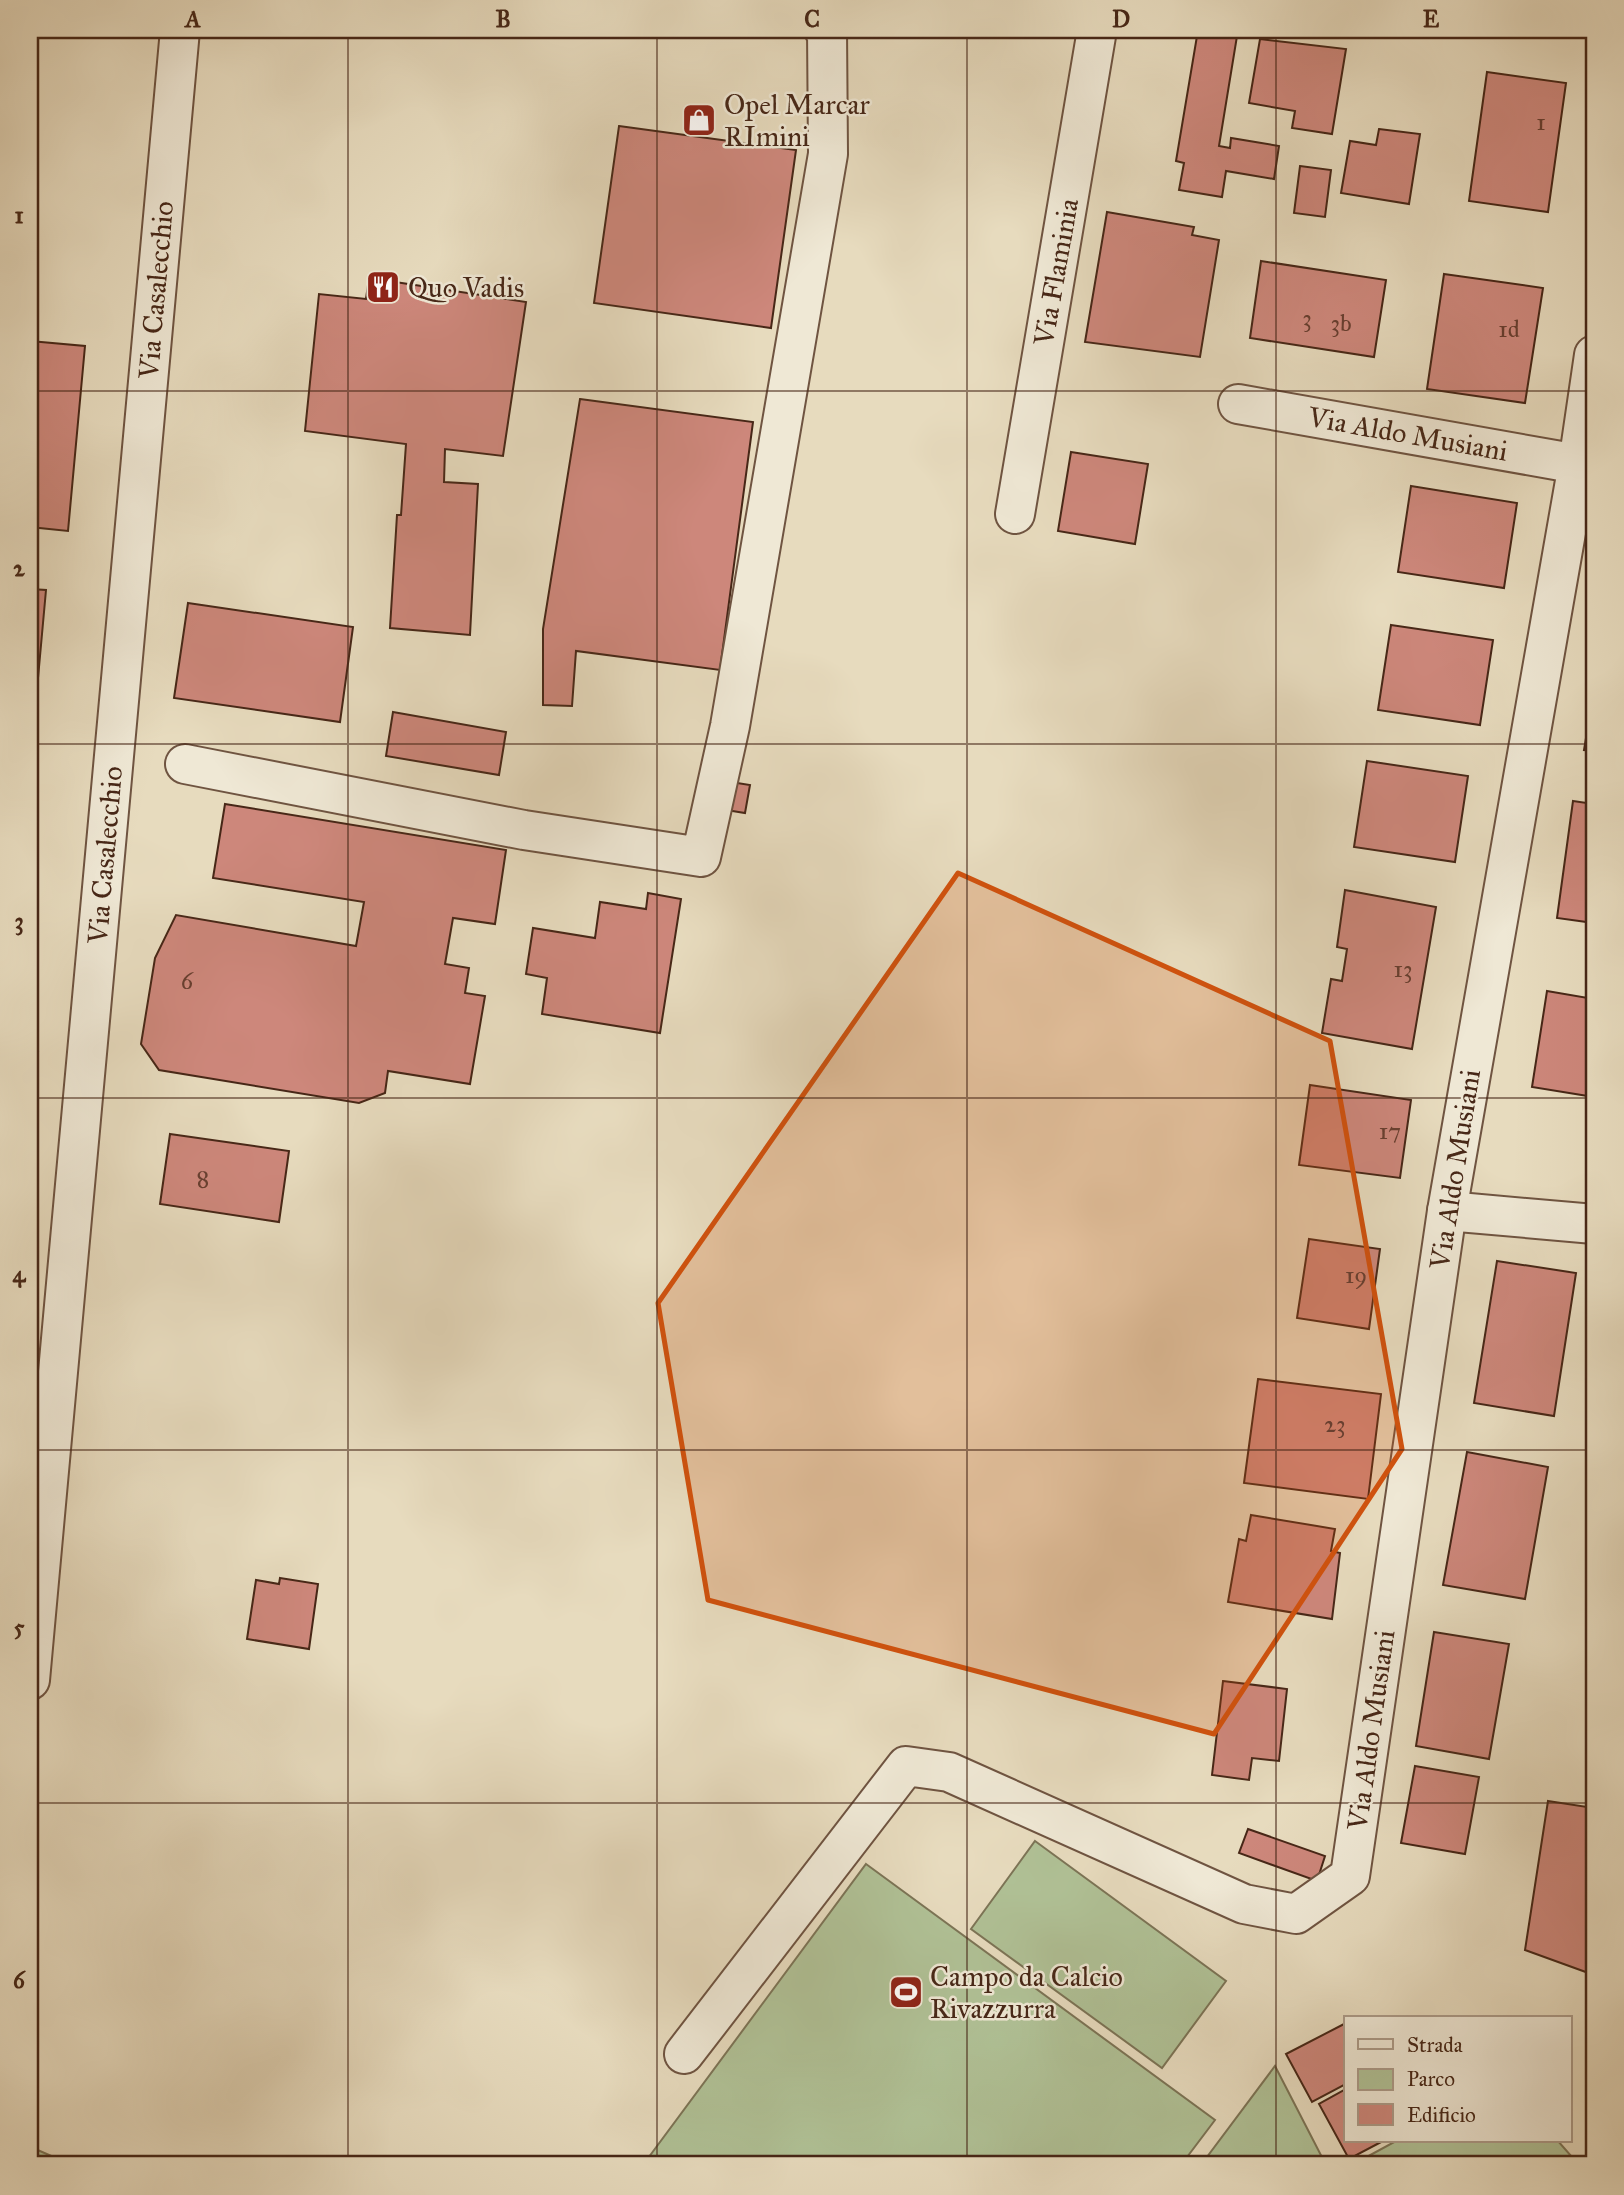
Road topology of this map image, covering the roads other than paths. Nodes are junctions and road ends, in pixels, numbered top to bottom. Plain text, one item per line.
1 (180, 30) edge
2 (824, 30) edge
3 (1097, 30) edge
4 (1594, 355) edge
5 (1238, 404) dead end
6 (1578, 464) junction
7 (1015, 514) dead end
8 (185, 764) dead end
9 (1447, 1211) junction
10 (1594, 1224) edge
11 (30, 1680) edge
12 (684, 2054) dead end

1 - 11 street, Via Casalecchio
2 - 8 street
3 - 7 street, Via Flaminia
4 - 6 street, Via Aldo Musiani
5 - 6 street, Via Aldo Musiani
6 - 9 street, Via Aldo Musiani
9 - 10 street
9 - 12 street, Via Aldo Musiani

